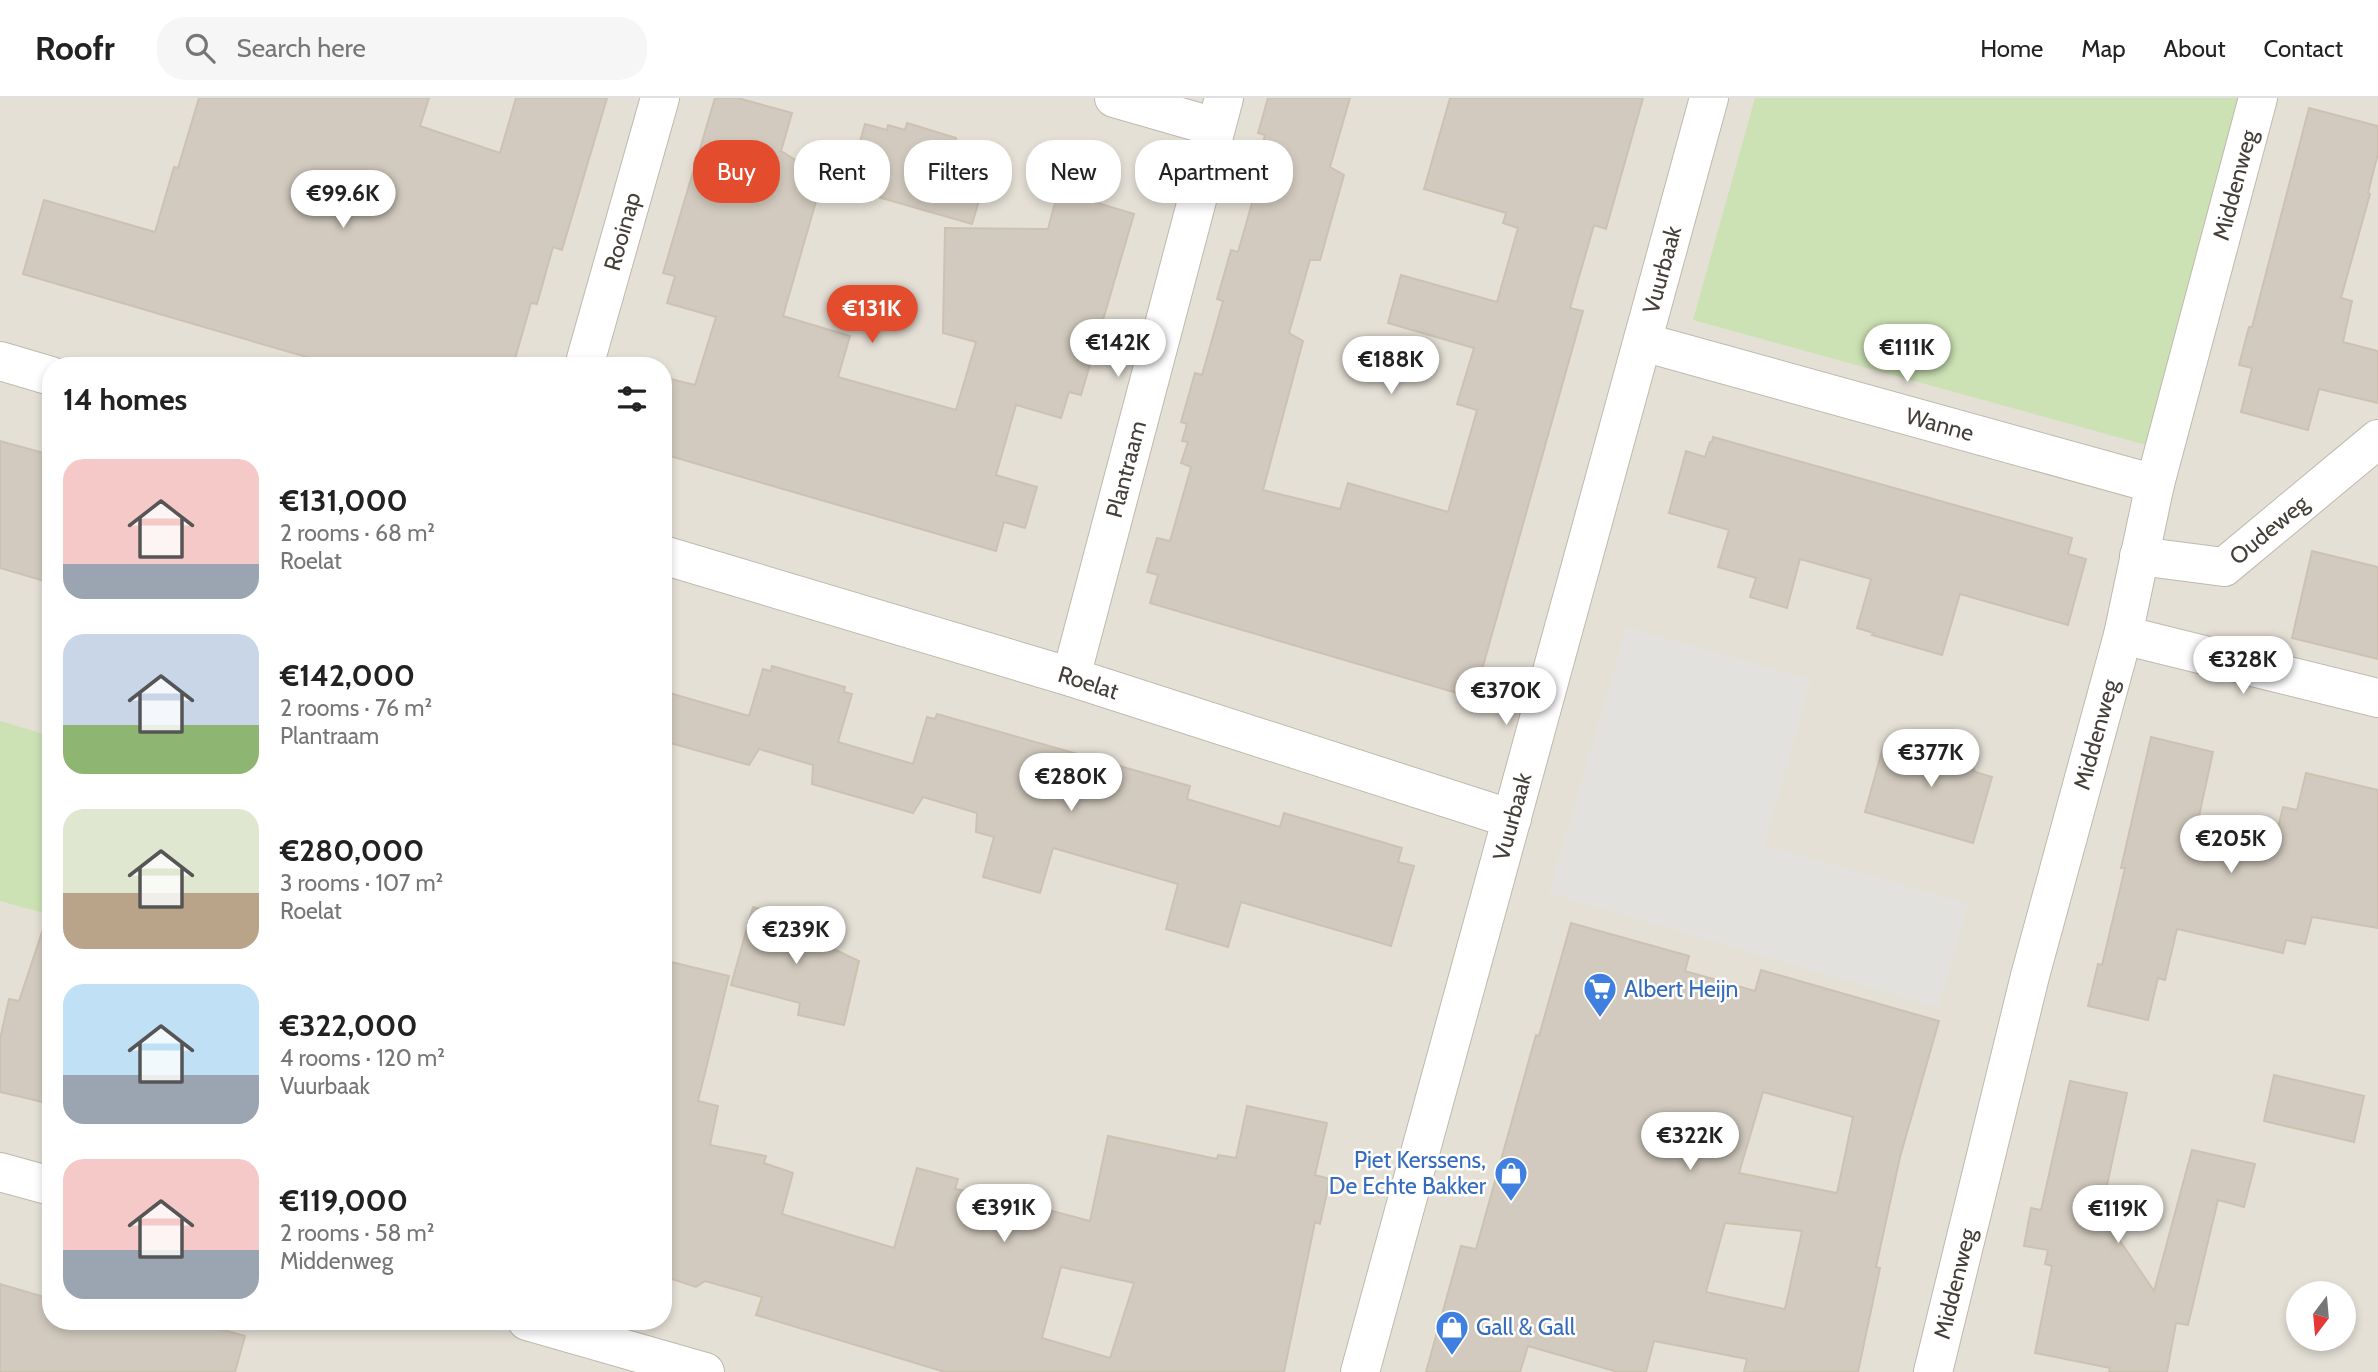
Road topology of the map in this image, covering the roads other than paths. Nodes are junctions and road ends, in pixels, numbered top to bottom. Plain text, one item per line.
1 (660, 98) edge
2 (1114, 98) edge
3 (1709, 98) edge
4 (2258, 98) edge
5 (1219, 113) edge
6 (1643, 342) junction
7 (587, 357) edge
8 (0, 361) edge
9 (42, 373) edge
10 (2378, 439) edge
11 (2155, 484) junction
12 (2140, 556) junction
13 (672, 558) edge
14 (2123, 635) junction
15 (1070, 677) junction
16 (2378, 698) edge
17 (1512, 819) junction
18 (0, 1171) edge
19 (42, 1183) edge
20 (558, 1330) edge
21 (705, 1372) edge
22 (1360, 1372) edge
23 (1933, 1372) edge

1 - 7 street, Rooinap
2 - 5 street
3 - 6 street, Vuurbaak
4 - 11 street, Middenweg
5 - 15 street, Plantraam
6 - 11 street, Wanne
6 - 17 street, Vuurbaak
8 - 9 street
10 - 12 street, Oudeweg
11 - 12 street, Middenweg
12 - 14 street, Middenweg
13 - 15 street, Roelat
14 - 16 street
14 - 23 street, Middenweg
15 - 17 street, Roelat
17 - 22 street, Vuurbaak
18 - 19 street
20 - 21 street

